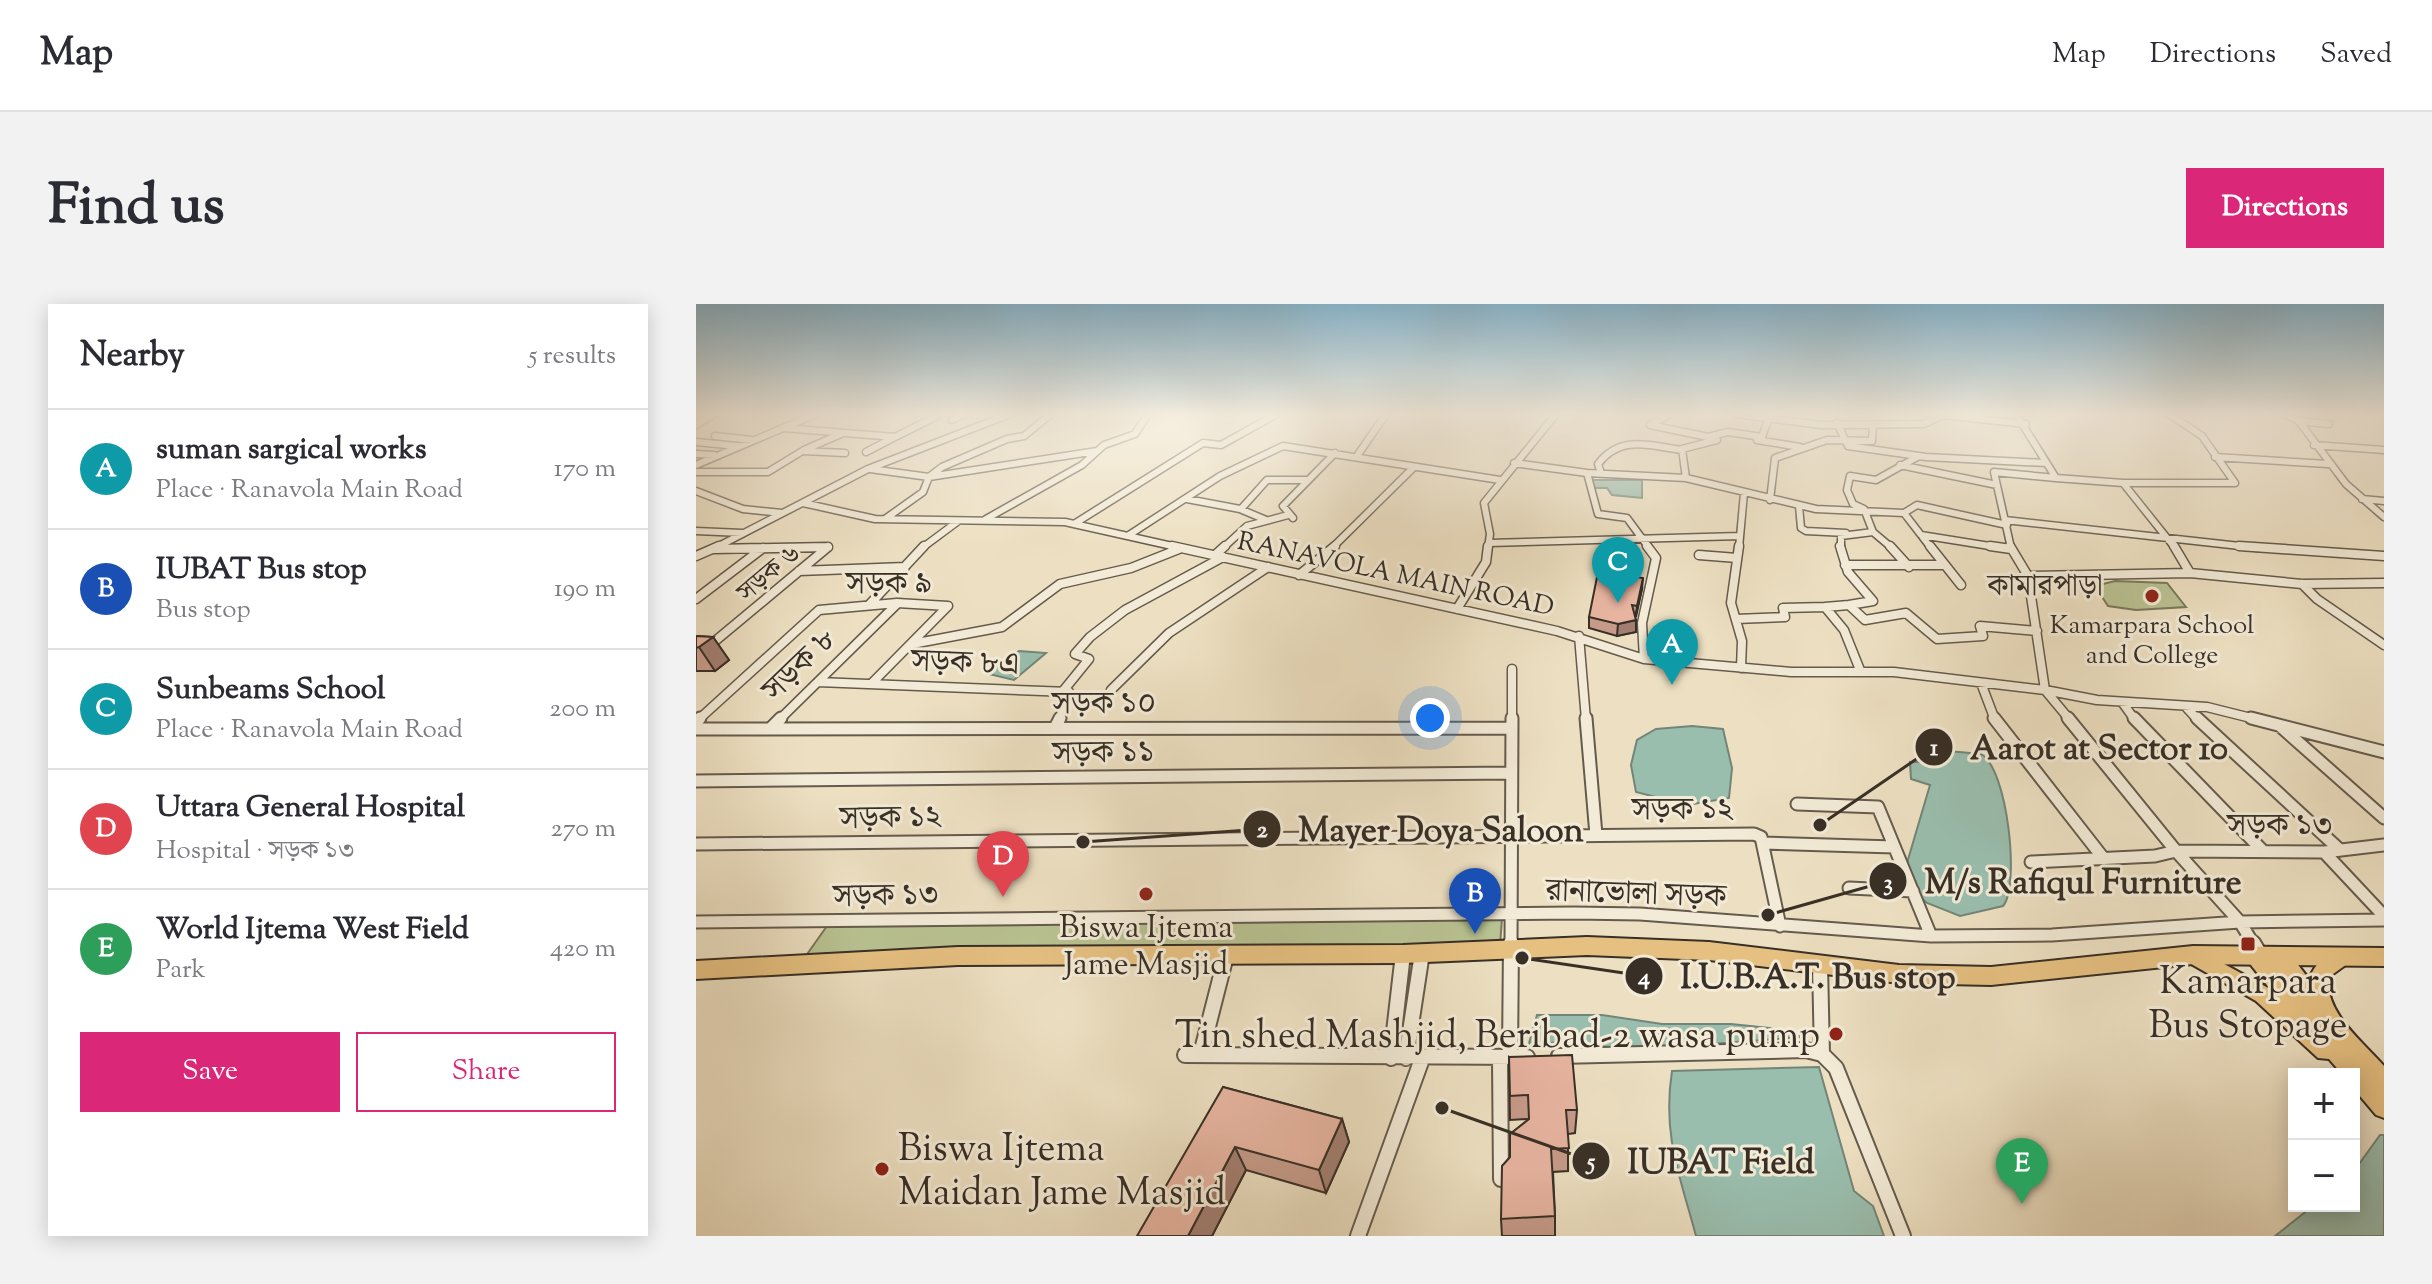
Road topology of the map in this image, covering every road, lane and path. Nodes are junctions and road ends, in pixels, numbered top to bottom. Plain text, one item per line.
1 (791, 457) edge
2 (898, 457) edge
3 (960, 457) edge
4 (1055, 457) edge
5 (1090, 457) edge
6 (1180, 457) edge
7 (1259, 457) edge
8 (1331, 457) edge
9 (1364, 457) edge
10 (1519, 457) edge
11 (1602, 457) edge
12 (1683, 457) edge
13 (1776, 457) edge
14 (1916, 457) edge
15 (1946, 457) edge
16 (2043, 457) edge
17 (2215, 457) edge
18 (2223, 457) edge
19 (2323, 457) edge
20 (1514, 463) junction
21 (2046, 463) junction
22 (2328, 464) junction
23 (1900, 465) junction
24 (1413, 468) junction
25 (868, 469) junction
26 (696, 472) edge
27 (1587, 473) junction
28 (1601, 473) junction
29 (929, 477) junction
30 (1686, 478) junction
31 (2056, 478) junction
32 (1308, 480) junction
33 (1500, 480) junction
34 (2123, 483) junction
35 (1997, 485) junction
36 (696, 491) edge
37 (1744, 493) junction
38 (1187, 499) junction
39 (2360, 499) junction
40 (1770, 500) junction
41 (2384, 501) edge
42 (803, 503) junction
43 (1799, 506) junction
44 (1241, 509) junction
45 (1864, 509) junction
46 (782, 513) junction
47 (1904, 513) junction
48 (2384, 517) edge
49 (883, 520) junction
50 (984, 520) junction
51 (1266, 520) junction
52 (958, 521) junction
53 (2006, 522) junction
54 (1074, 524) junction
55 (696, 531) edge
56 (1873, 532) junction
57 (748, 533) junction
58 (1846, 533) junction
59 (1129, 535) junction
60 (1921, 535) junction
61 (1740, 536) junction
62 (1639, 537) junction
63 (2169, 537) junction
64 (1489, 543) junction
65 (763, 548) junction
66 (696, 549) edge
67 (707, 549) junction
68 (1179, 549) junction
69 (2011, 549) junction
70 (1699, 555) dead end
71 (696, 556) edge
72 (1218, 556) junction
73 (2384, 556) edge
74 (1737, 558) junction
75 (1845, 565) junction
76 (1945, 565) junction
77 (905, 567) junction
78 (1268, 567) junction
79 (1909, 567) junction
80 (799, 571) junction
81 (2190, 573) junction
82 (1299, 575) junction
83 (2028, 576) junction
84 (2384, 583) edge
85 (2302, 584) junction
86 (1961, 585) dead end
87 (696, 599) edge
88 (897, 603) junction
89 (869, 605) junction
90 (1849, 605) junction
91 (1825, 607) junction
92 (1457, 609) junction
93 (1736, 619) junction
94 (2037, 631) junction
95 (1579, 636) junction
96 (912, 644) junction
97 (2384, 645) edge
98 (696, 657) edge
99 (1644, 659) junction
100 (1741, 668) junction
101 (1512, 669) dead end
102 (1860, 670) junction
103 (818, 682) junction
104 (1981, 683) junction
105 (871, 684) junction
106 (1111, 690) dead end
107 (2045, 690) junction
108 (1063, 691) junction
109 (2122, 702) junction
110 (2185, 706) junction
111 (696, 722) edge
112 (2279, 725) junction
113 (1055, 728) junction
114 (1512, 728) junction
115 (696, 729) edge
116 (770, 729) junction
117 (2384, 752) edge
118 (1511, 773) junction
119 (696, 781) edge
120 (1797, 804) dead end
121 (2384, 818) edge
122 (1510, 834) junction
123 (1596, 835) junction
124 (1763, 843) junction
125 (696, 844) edge
126 (2384, 845) edge
127 (1894, 847) junction
128 (2262, 850) junction
129 (2340, 850) junction
130 (2176, 851) junction
131 (2324, 852) junction
132 (2104, 859) junction
133 (2031, 862) dead end
134 (1849, 888) dead end
135 (1913, 891) junction
136 (1509, 913) junction
137 (2384, 918) edge
138 (696, 922) edge
139 (2240, 922) junction
140 (1780, 926) junction
141 (1931, 936) junction
142 (1510, 949) junction
143 (1413, 954) junction
144 (2193, 955) junction
145 (1226, 956) junction
146 (2264, 957) junction
147 (2384, 957) edge
148 (2340, 958) junction
149 (1820, 965) junction
150 (696, 970) edge
151 (2328, 1016) junction
152 (1201, 1054) junction
153 (1822, 1054) junction
154 (1185, 1055) dead end
155 (1391, 1058) junction
156 (1414, 1058) junction
157 (1505, 1058) junction
158 (2344, 1062) junction
159 (2380, 1094) edge
160 (1501, 1179) edge
161 (1358, 1236) edge
162 (1903, 1236) edge

1 - 26 street
2 - 25 street
3 - 29 street
4 - 29 street
5 - 50 street
6 - 54 street
7 - 38 street
8 - 32 street
9 - 24 street
10 - 20 street
11 - 28 street
12 - 30 street
13 - 40 street
14 - 23 street
15 - 21 street
16 - 21 street
17 - 34 street
18 - 22 street
19 - 22 street
20 - 27 street
20 - 33 street
21 - 31 street
22 - 39 street
23 - 35 street
23 - 45 street
24 - 33 street
24 - 82 street
25 - 29 street
25 - 42 street
27 - 28 street
27 - 62 street
28 - 30 street
29 - 49 street
30 - 37 street
31 - 34 street
31 - 35 street
32 - 44 street
32 - 51 street
33 - 64 street
34 - 63 street
35 - 53 street
36 - 46 street
37 - 40 street
37 - 61 street
38 - 44 street
38 - 59 street
39 - 41 street
39 - 48 street
40 - 43 street
42 - 46 street
42 - 49 street, RANAVOLA MAIN ROAD
43 - 45 street
43 - 58 street
44 - 51 street
45 - 47 street
45 - 56 street
46 - 57 street
47 - 53 street
47 - 60 street
49 - 52 street, RANAVOLA MAIN ROAD
50 - 52 street, RANAVOLA MAIN ROAD
50 - 54 street, RANAVOLA MAIN ROAD
51 - 72 street
52 - 77 street
53 - 63 street
53 - 69 street
54 - 59 street, RANAVOLA MAIN ROAD
55 - 57 street
56 - 58 street
56 - 79 street
57 - 67 street
58 - 75 street
59 - 68 street, RANAVOLA MAIN ROAD
60 - 69 street
60 - 76 street
61 - 62 street
61 - 74 street
62 - 64 street
62 - 99 street
63 - 73 street
63 - 81 street
64 - 92 street
65 - 67 street
65 - 80 street, সড়ক ৬
65 - 87 street
66 - 67 street
67 - 71 street
68 - 72 street, RANAVOLA MAIN ROAD
68 - 96 street
69 - 83 street
70 - 74 street
72 - 78 street, RANAVOLA MAIN ROAD
72 - 108 street
74 - 93 street
75 - 79 street
75 - 90 street
76 - 79 street
76 - 86 street
77 - 80 street
77 - 89 street
78 - 82 street, RANAVOLA MAIN ROAD
78 - 106 street
80 - 98 street, সড়ক ৬
81 - 83 street
81 - 85 street
82 - 92 street, RANAVOLA MAIN ROAD
83 - 94 street
84 - 85 street
85 - 97 street
88 - 89 street, সড়ক ৯
88 - 96 street, সড়ক ৯
88 - 103 street, সড়ক ৮
89 - 111 street, সড়ক ৯
90 - 91 street
90 - 94 street
91 - 93 street
91 - 102 street
92 - 95 street, RANAVOLA MAIN ROAD
93 - 100 street
94 - 107 street
95 - 99 street, RANAVOLA MAIN ROAD
95 - 123 street
96 - 105 street, সড়ক ৯
99 - 100 street, RANAVOLA MAIN ROAD
100 - 102 street, RANAVOLA MAIN ROAD
101 - 114 street
102 - 104 street, RANAVOLA MAIN ROAD
103 - 105 street, সড়ক ৮এ
103 - 116 street, সড়ক ৮
104 - 107 street, RANAVOLA MAIN ROAD
104 - 132 street
105 - 108 street, সড়ক ৮এ
107 - 109 street, RANAVOLA MAIN ROAD
107 - 130 street
108 - 113 street, সড়ক ৮এ
109 - 110 street, RANAVOLA MAIN ROAD
109 - 128 street
110 - 112 street, RANAVOLA MAIN ROAD
110 - 129 street
112 - 117 street, RANAVOLA MAIN ROAD
112 - 121 street
113 - 114 street, সড়ক ১০
113 - 116 street, সড়ক ১০
114 - 118 street
115 - 116 street, সড়ক ১০
118 - 119 street, সড়ক ১১
118 - 122 street
120 - 127 street
122 - 123 street, সড়ক ১২
122 - 125 street, সড়ক ১২
122 - 136 street
123 - 124 street, সড়ক ১২
124 - 127 street
124 - 140 street, সড়ক ১২
126 - 129 street, সড়ক ১৩
127 - 135 street
128 - 130 street, সড়ক ১৩
128 - 131 street, সড়ক ১৩
129 - 131 street, সড়ক ১৩
130 - 132 street, সড়ক ১৩
130 - 139 street
131 - 137 street
132 - 133 street, সড়ক ১৩
134 - 135 street
135 - 141 street
136 - 138 street, সড়ক ১৩
136 - 140 street, রানাভোলা সড়ক
136 - 142 street
137 - 139 street, রানাভোলা সড়ক
139 - 141 street, রানাভোলা সড়ক
139 - 146 street
140 - 141 street, রানাভোলা সড়ক
142 - 143 highway
142 - 149 highway
142 - 157 street
143 - 145 highway
143 - 155 street
143 - 156 street
144 - 146 highway
144 - 149 highway
144 - 158 main road
145 - 150 highway
145 - 152 street
146 - 148 highway
146 - 151 main road
146 - 158 main road
147 - 148 highway
148 - 151 main road
149 - 153 street
151 - 159 main road
152 - 154 street
152 - 155 street
153 - 157 street
153 - 162 street
155 - 156 street
156 - 157 street
156 - 161 street
157 - 160 street
158 - 159 main road

